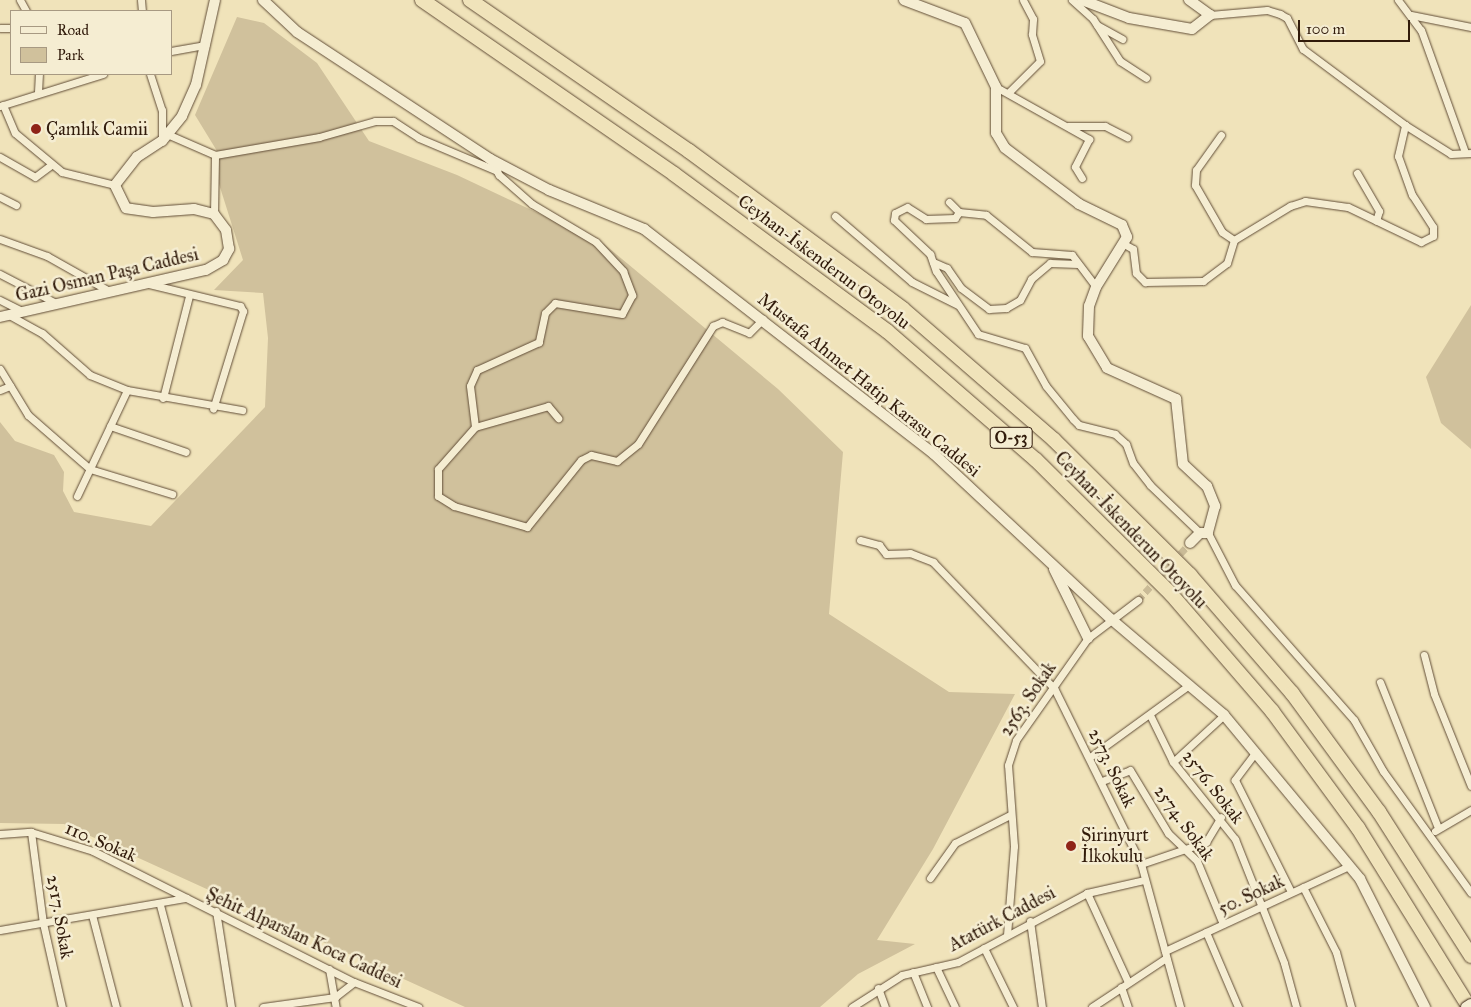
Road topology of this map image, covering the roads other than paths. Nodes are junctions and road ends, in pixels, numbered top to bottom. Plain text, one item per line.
1 (215, 0) edge
2 (263, 0) edge
3 (422, 0) edge
4 (470, 0) edge
5 (904, 0) edge
6 (1023, 0) edge
7 (1072, 0) edge
8 (1082, 0) edge
9 (1398, 0) edge
10 (1193, 1) edge
11 (1210, 15) junction
12 (1411, 15) junction
13 (1097, 25) junction
14 (1471, 27) edge
15 (1122, 39) dead end
16 (205, 45) junction
17 (172, 51) edge
18 (39, 75) edge
19 (98, 75) edge
20 (150, 75) edge
21 (1146, 78) dead end
22 (996, 88) junction
23 (38, 92) junction
24 (1008, 93) junction
25 (2, 106) edge
26 (1405, 125) junction
27 (1068, 126) junction
28 (1221, 135) dead end
29 (165, 137) junction
30 (1127, 137) dead end
31 (1468, 152) edge
32 (215, 155) junction
33 (0, 157) edge
34 (490, 158) junction
35 (52, 164) junction
36 (497, 171) junction
37 (1357, 173) dead end
38 (1082, 178) dead end
39 (115, 185) junction
40 (0, 197) edge
41 (949, 202) dead end
42 (16, 205) dead end
43 (960, 212) junction
44 (214, 214) junction
45 (835, 216) dead end
46 (1376, 221) junction
47 (0, 239) edge
48 (1234, 240) junction
49 (1124, 244) junction
50 (933, 262) junction
51 (1078, 264) junction
52 (0, 274) edge
53 (148, 284) junction
54 (1096, 287) junction
55 (111, 292) junction
56 (189, 296) junction
57 (0, 300) edge
58 (56, 302) junction
59 (958, 305) junction
60 (20, 310) junction
61 (4, 316) edge
62 (763, 319) junction
63 (0, 369) edge
64 (10, 386) junction
65 (0, 390) edge
66 (127, 390) junction
67 (163, 398) junction
68 (213, 408) junction
69 (242, 410) dead end
70 (558, 418) dead end
71 (110, 426) junction
72 (475, 427) junction
73 (186, 452) dead end
74 (90, 469) junction
75 (172, 494) dead end
76 (77, 496) dead end
77 (1204, 533) junction
78 (860, 540) dead end
79 (1190, 542) tunnel mouth
80 (1045, 556) junction
81 (1138, 600) tunnel mouth
82 (1111, 619) junction
83 (1088, 638) junction
84 (1424, 655) dead end
85 (1380, 682) dead end
86 (1189, 684) junction
87 (1054, 688) junction
88 (1150, 715) junction
89 (1224, 715) junction
90 (1255, 753) junction
91 (1090, 758) junction
92 (1173, 762) junction
93 (1102, 781) junction
94 (1471, 786) edge
95 (1471, 810) edge
96 (1010, 815) junction
97 (1221, 817) junction
98 (1438, 828) junction
99 (31, 832) junction
100 (0, 834) edge
101 (1429, 836) junction
102 (1183, 848) junction
103 (1141, 864) junction
104 (1349, 866) junction
105 (930, 878) dead end
106 (1144, 880) junction
107 (1303, 887) junction
108 (1087, 892) junction
109 (1292, 892) junction
110 (1471, 893) edge
111 (186, 898) junction
112 (160, 905) junction
113 (1262, 906) junction
114 (216, 911) junction
115 (92, 915) junction
116 (1030, 921) junction
117 (43, 923) junction
118 (1223, 924) junction
119 (0, 930) edge
120 (1206, 932) junction
121 (1007, 935) junction
122 (984, 948) junction
123 (1165, 954) junction
124 (1471, 956) edge
125 (936, 967) junction
126 (329, 969) junction
127 (913, 972) junction
128 (1127, 980) junction
129 (354, 982) junction
130 (1121, 987) junction
131 (878, 988) junction
132 (334, 996) junction
133 (1422, 1005) edge
134 (1469, 1006) edge
135 (62, 1007) edge
136 (116, 1007) edge
137 (187, 1007) edge
138 (231, 1007) edge
139 (263, 1007) edge
140 (336, 1007) edge
141 (418, 1007) edge
142 (852, 1007) edge
143 (885, 1007) edge
144 (928, 1007) edge
145 (955, 1007) edge
146 (1012, 1007) edge
147 (1042, 1007) edge
148 (1092, 1007) edge
149 (1128, 1007) edge
150 (1180, 1007) edge
151 (1238, 1007) edge
152 (1296, 1007) edge
153 (1351, 1007) edge

1 - 16 street
2 - 34 street, Mustafa Ahmet Hatip Karasu Caddesi
3 - 134 highway, Ceyhan-İskenderun Otoyolu / O-53
4 - 124 highway, Ceyhan-İskenderun Otoyolu / O-53
5 - 22 street
6 - 24 street
7 - 13 street
8 - 11 street
9 - 12 street
10 - 11 street
11 - 26 street
12 - 14 street
12 - 31 street
13 - 15 street
13 - 21 street
16 - 17 street
16 - 29 street
18 - 23 street
19 - 23 street
20 - 29 street
22 - 24 street
22 - 49 street
23 - 25 street
24 - 27 street
25 - 35 street
26 - 31 street
26 - 46 street
27 - 30 street
27 - 38 street
28 - 48 street
29 - 32 street
29 - 39 street
32 - 36 street
32 - 44 street
33 - 35 street
34 - 36 street
34 - 62 street, Mustafa Ahmet Hatip Karasu Caddesi
35 - 39 street
36 - 72 street
37 - 46 street
39 - 44 street
40 - 42 street
41 - 43 street
43 - 50 street
43 - 51 street
44 - 53 street, Gazi Osman Paşa Caddesi
45 - 59 street
46 - 48 street
47 - 55 street
48 - 49 street
49 - 54 street
50 - 51 street
50 - 59 street
51 - 54 street
52 - 58 street
53 - 55 street, Gazi Osman Paşa Caddesi
53 - 56 street
54 - 77 street
55 - 58 street, Gazi Osman Paşa Caddesi
56 - 67 street
56 - 68 street
57 - 60 street
58 - 60 street, Gazi Osman Paşa Caddesi
59 - 77 street
60 - 61 street, Gazi Osman Paşa Caddesi
61 - 66 street
62 - 72 street
62 - 80 street, Mustafa Ahmet Hatip Karasu Caddesi
63 - 64 street
64 - 65 street
64 - 74 street
66 - 67 street
66 - 71 street
67 - 68 street
68 - 69 street
70 - 72 street
71 - 73 street
71 - 74 street
74 - 75 street
74 - 76 street
77 - 79 street
77 - 101 street
78 - 87 street, 2573. Sokak
80 - 82 street, Mustafa Ahmet Hatip Karasu Caddesi
80 - 83 street
81 - 82 street, 2563. Sokak
82 - 83 street, 2563. Sokak
82 - 86 street, Mustafa Ahmet Hatip Karasu Caddesi
83 - 87 street, 2563. Sokak
84 - 94 street
85 - 98 street
86 - 88 street
86 - 89 street, Mustafa Ahmet Hatip Karasu Caddesi
87 - 91 street, 2573. Sokak
87 - 96 street, 2563. Sokak
88 - 91 street
88 - 92 street, 2576. Sokak
89 - 90 street, Mustafa Ahmet Hatip Karasu Caddesi
89 - 92 street
90 - 104 street, Mustafa Ahmet Hatip Karasu Caddesi
90 - 109 street
91 - 93 street, 2573. Sokak
92 - 97 street, 2576. Sokak
93 - 102 street, 2574. Sokak
93 - 103 street, 2573. Sokak
95 - 98 street
96 - 105 street
96 - 121 street, 2563. Sokak
97 - 102 street
97 - 113 street, 2576. Sokak
98 - 101 street
99 - 100 street, 110. Sokak
99 - 111 street, 110. Sokak
99 - 117 street, 2517. Sokak
101 - 110 street
102 - 103 street
102 - 118 street, 2574. Sokak
103 - 106 street, 2573. Sokak
104 - 107 street, 50. Sokak
104 - 133 street, Mustafa Ahmet Hatip Karasu Caddesi
106 - 108 street, Atatürk Caddesi
106 - 123 street, 2573. Sokak
107 - 109 street, 50. Sokak
107 - 153 street
108 - 116 street, Atatürk Caddesi
108 - 128 street
109 - 113 street, 50. Sokak
111 - 112 street, Şehit Alparslan Koca Caddesi
111 - 114 street, Şehit Alparslan Koca Caddesi
112 - 115 street, Şehit Alparslan Koca Caddesi
112 - 137 street
113 - 118 street, 50. Sokak
113 - 152 street, 2576. Sokak
114 - 126 street, Şehit Alparslan Koca Caddesi
114 - 138 street
115 - 117 street, Şehit Alparslan Koca Caddesi
115 - 136 street
116 - 121 street, Atatürk Caddesi
116 - 147 street
117 - 119 street, Şehit Alparslan Koca Caddesi
117 - 135 street, 2517. Sokak
118 - 120 street, 50. Sokak
120 - 123 street, 50. Sokak
120 - 151 street
121 - 122 street, Atatürk Caddesi
122 - 125 street, Atatürk Caddesi
122 - 146 street
123 - 128 street, 50. Sokak
123 - 150 street, 2573. Sokak
125 - 127 street, Atatürk Caddesi
125 - 145 street
126 - 129 street, Şehit Alparslan Koca Caddesi
126 - 132 street
127 - 131 street, Atatürk Caddesi
127 - 144 street
128 - 130 street, 50. Sokak
129 - 132 street
129 - 141 street, Şehit Alparslan Koca Caddesi
130 - 148 street, 50. Sokak
130 - 149 street
131 - 142 street, Atatürk Caddesi
131 - 143 street
132 - 139 street
132 - 140 street

